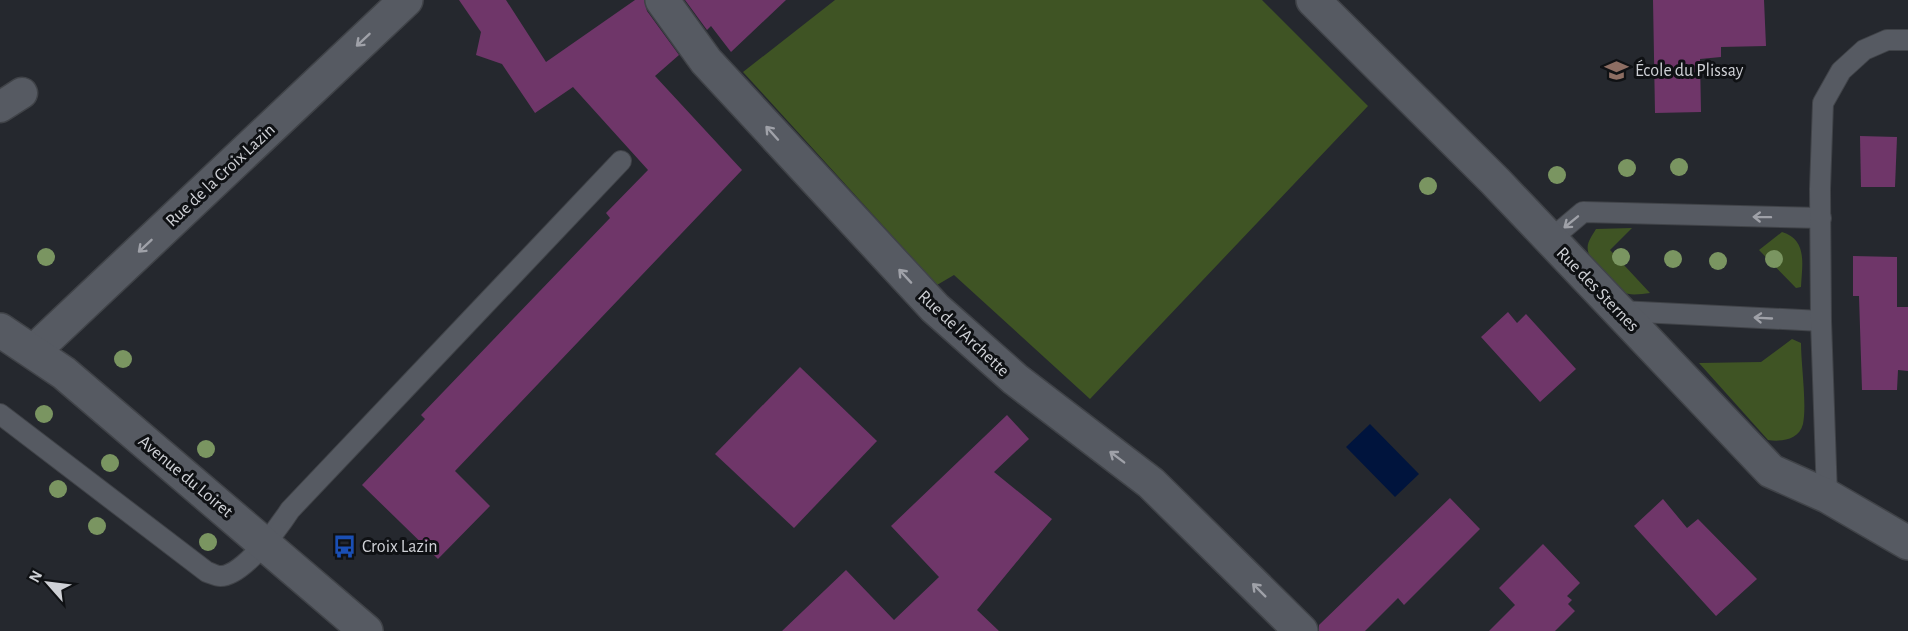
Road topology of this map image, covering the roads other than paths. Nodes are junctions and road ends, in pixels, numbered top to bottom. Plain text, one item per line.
1 (406, 0) edge
2 (662, 0) edge
3 (1313, 0) edge
4 (1908, 40) edge
5 (621, 161) dead end
6 (1821, 218) junction
7 (1551, 238) junction
8 (1620, 311) junction
9 (1821, 321) junction
10 (0, 330) edge
11 (34, 351) junction
12 (0, 414) edge
13 (1827, 496) junction
14 (1908, 543) edge
15 (266, 544) junction
16 (1291, 628) edge
17 (366, 631) edge

1 -> 11 street, Rue de la Croix Lazin
16 -> 2 street, Rue de l'Archette
3 - 7 street, Rue des Sternes
4 - 6 lane
5 - 15 lane
6 -> 7 lane
6 - 9 lane
7 - 8 street, Rue des Sternes
9 -> 8 lane
8 - 13 street, Rue des Sternes
9 - 13 lane
10 - 11 street, Avenue du Loiret
11 - 15 street, Avenue du Loiret
12 - 15 lane
13 - 14 street, Rue des Sternes
15 - 17 street, Avenue du Loiret

